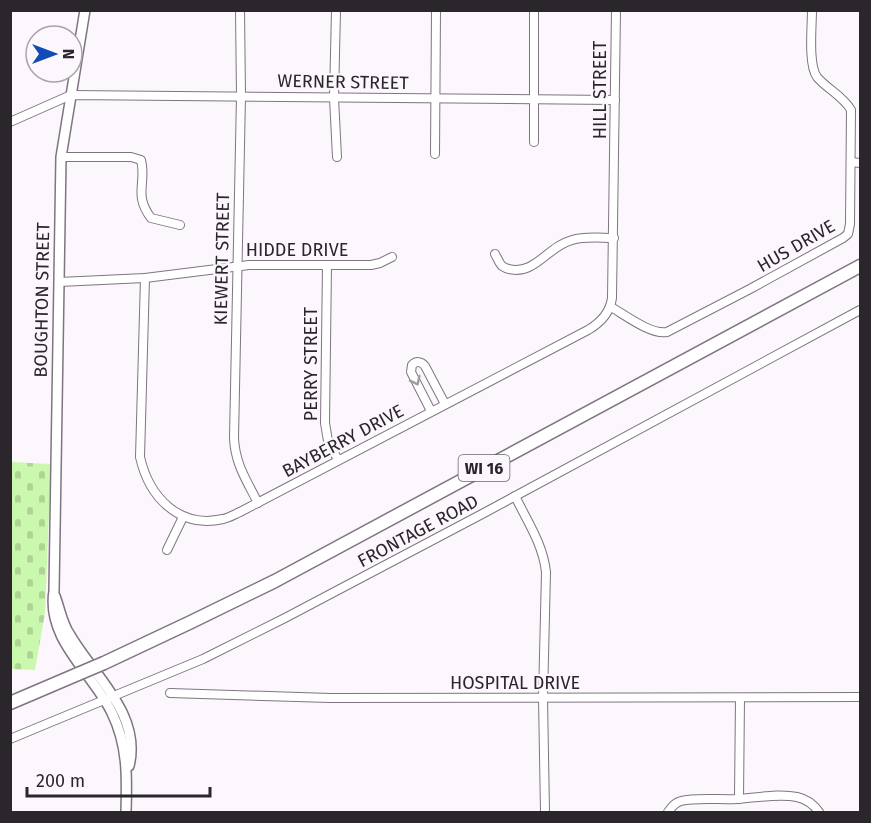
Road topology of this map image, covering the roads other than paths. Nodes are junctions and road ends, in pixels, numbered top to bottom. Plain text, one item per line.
1 (85, 10) edge
2 (240, 10) edge
3 (336, 10) edge
4 (436, 10) edge
5 (534, 10) edge
6 (615, 10) edge
7 (812, 10) edge
8 (71, 95) junction
9 (241, 96) junction
10 (334, 98) junction
11 (435, 99) junction
12 (533, 100) junction
13 (615, 100) junction
14 (10, 122) edge
15 (534, 142) dead end
16 (435, 154) dead end
17 (61, 157) junction
18 (337, 157) dead end
19 (851, 162) junction
20 (861, 163) edge
21 (180, 225) dead end
22 (614, 238) junction
23 (495, 254) dead end
24 (392, 257) dead end
25 (327, 265) junction
26 (237, 266) junction
27 (861, 266) edge
28 (145, 278) junction
29 (59, 282) junction
30 (611, 307) junction
31 (861, 310) edge
32 (446, 404) junction
33 (431, 411) junction
34 (338, 460) junction
35 (515, 496) junction
36 (258, 503) junction
37 (183, 517) junction
38 (168, 550) dead end
39 (170, 693) dead end
40 (861, 697) edge
41 (543, 698) junction
42 (740, 698) junction
43 (109, 699) junction
44 (10, 703) edge
45 (10, 739) edge
46 (739, 799) junction
47 (126, 813) edge
48 (545, 813) edge
49 (668, 813) edge
50 (819, 813) edge

1 - 8 street, BOUGHTON STREET
2 - 9 street, KIEWERT STREET
3 - 10 street
4 - 11 street
5 - 12 street
6 - 13 street, HILL STREET
7 - 19 street, HUS DRIVE
8 - 9 street, WERNER STREET
8 - 14 street
8 - 17 street, BOUGHTON STREET
9 - 10 street, WERNER STREET
9 - 26 street, KIEWERT STREET
10 - 11 street, WERNER STREET
10 - 18 street
11 - 12 street, WERNER STREET
11 - 16 street
12 - 13 street, WERNER STREET
12 - 15 street
13 - 22 street, HILL STREET
17 - 21 street
17 - 29 street, BOUGHTON STREET
19 - 20 street
19 - 30 street, HUS DRIVE
22 - 23 street
22 - 30 street
24 - 25 street, HIDDE DRIVE
25 - 26 street, HIDDE DRIVE
25 - 34 street, PERRY STREET
26 - 28 street, HIDDE DRIVE
26 - 36 street, KIEWERT STREET
27 - 44 highway, WI 16, bridge
28 - 29 street, HIDDE DRIVE
28 - 37 street
29 - 43 street, BOUGHTON STREET
30 - 32 street, BAYBERRY DRIVE
31 - 35 street, FRONTAGE ROAD
32 - 33 street, BAYBERRY DRIVE
32 -> 33 street
33 - 34 street, BAYBERRY DRIVE
34 - 36 street, BAYBERRY DRIVE
35 - 41 street
35 - 43 street, FRONTAGE ROAD
36 - 37 street, BAYBERRY DRIVE
37 - 38 street
39 - 41 street, HOSPITAL DRIVE
40 - 42 street, HOSPITAL DRIVE
41 - 42 street, HOSPITAL DRIVE
41 - 48 street
42 - 46 street
43 - 45 street, FRONTAGE ROAD
43 - 47 street, BOUGHTON STREET
46 - 49 street
46 - 50 street

